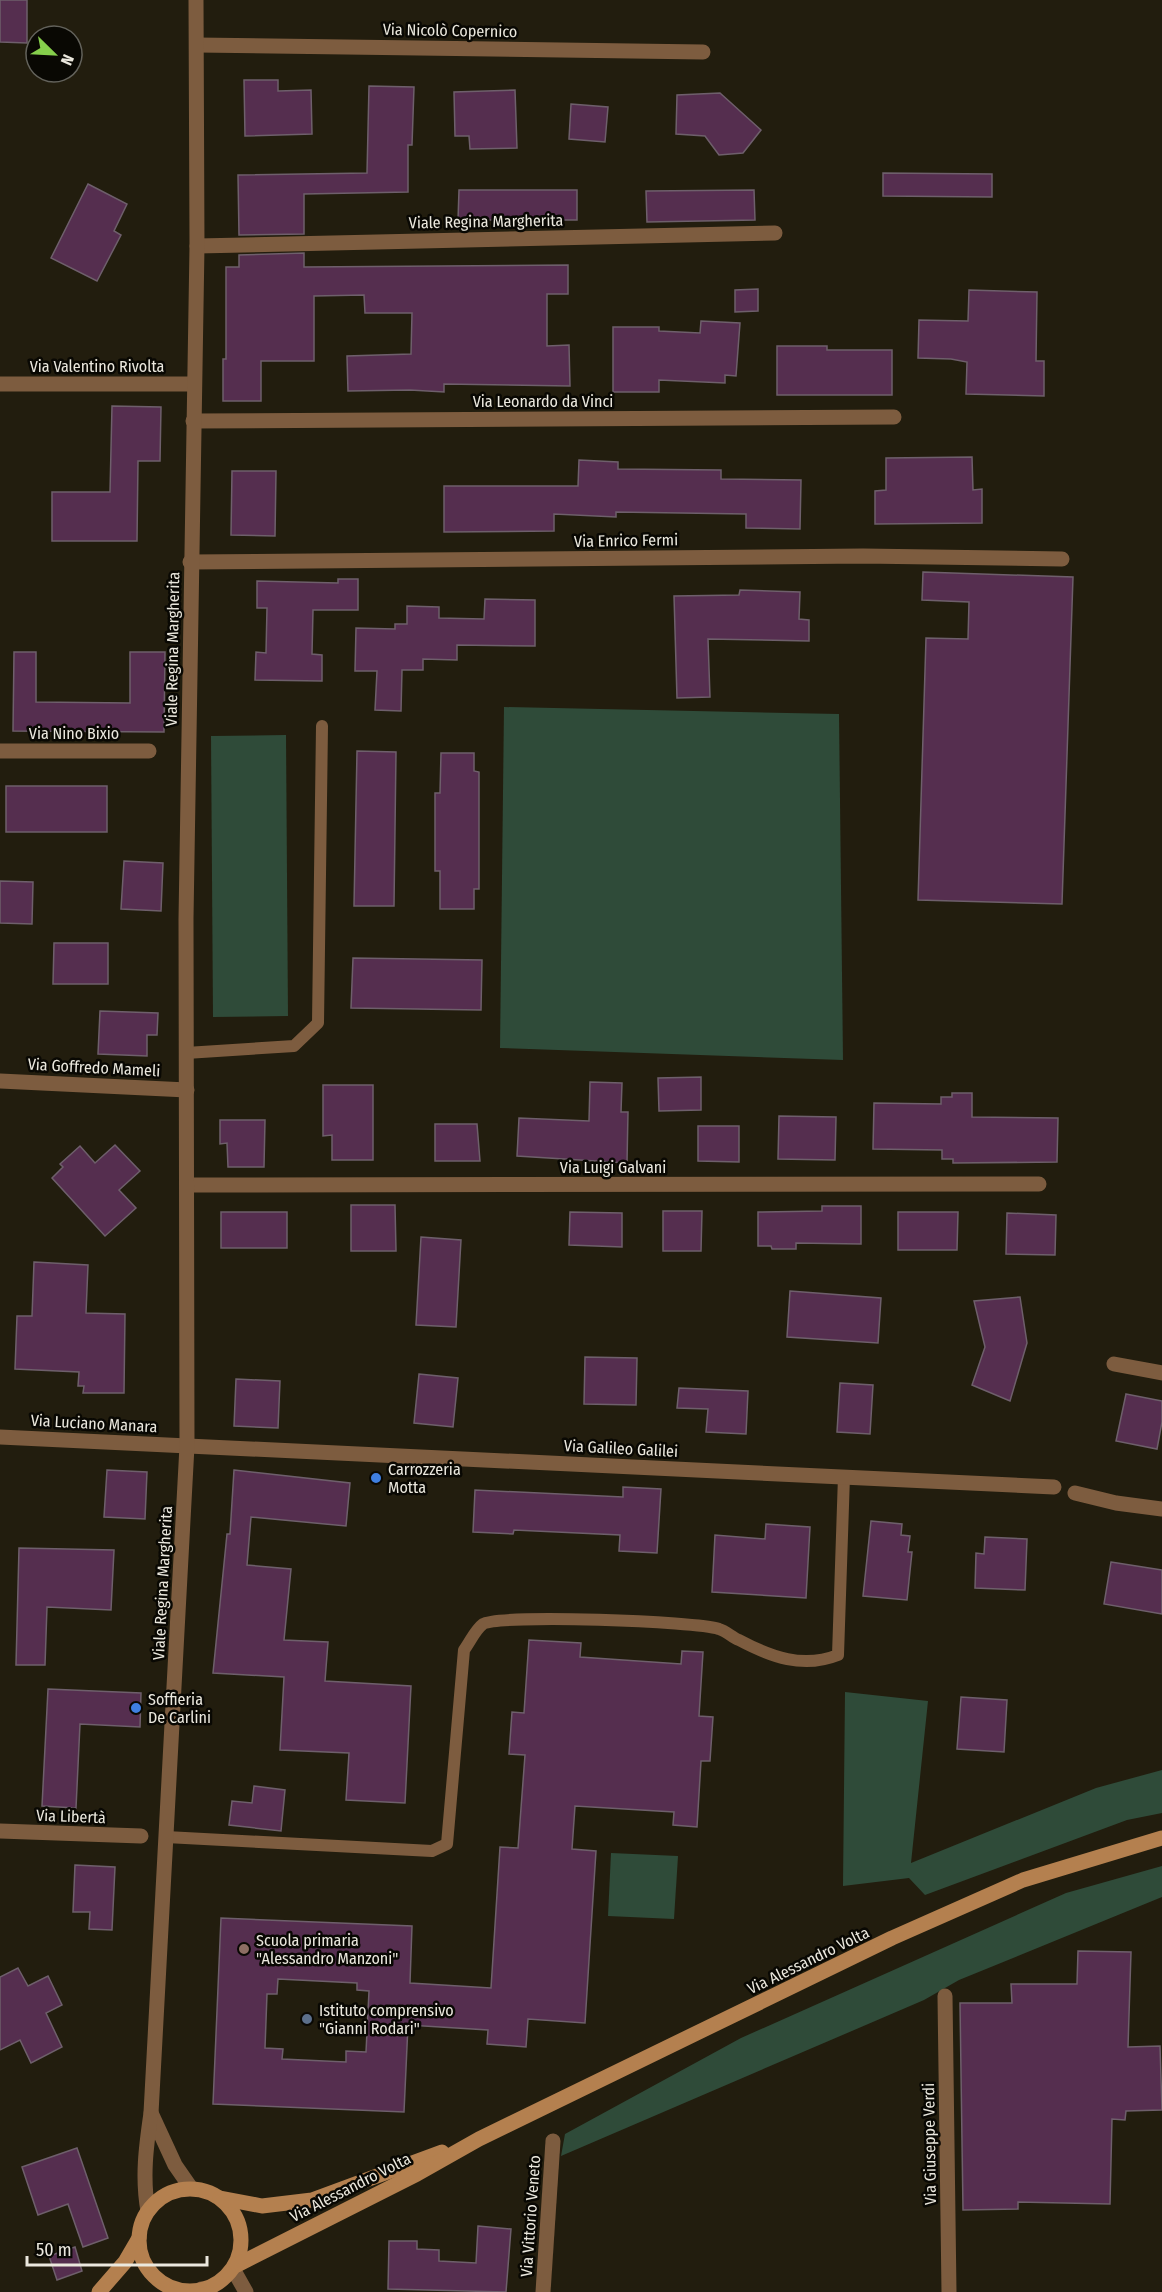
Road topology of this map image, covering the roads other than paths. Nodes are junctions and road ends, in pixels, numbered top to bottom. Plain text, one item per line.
1 (196, 0) edge
2 (197, 45) junction
3 (703, 52) dead end
4 (775, 233) dead end
5 (197, 246) junction
6 (0, 384) edge
7 (194, 384) junction
8 (894, 417) dead end
9 (193, 421) junction
10 (1062, 559) dead end
11 (190, 562) junction
12 (322, 726) dead end
13 (0, 751) edge
14 (149, 751) dead end
15 (186, 1053) junction
16 (0, 1081) edge
17 (186, 1090) junction
18 (1039, 1184) dead end
19 (187, 1185) junction
20 (1114, 1365) dead end
21 (1162, 1373) edge
22 (0, 1437) edge
23 (187, 1446) junction
24 (844, 1476) junction
25 (1054, 1487) dead end
26 (1075, 1493) dead end
27 (1162, 1509) edge
28 (0, 1831) edge
29 (141, 1836) dead end
30 (166, 1837) junction
31 (1162, 1838) edge
32 (945, 1996) dead end
33 (150, 2113) junction
34 (479, 2139) junction
35 (553, 2142) dead end
36 (191, 2188) junction
37 (220, 2198) junction
38 (148, 2211) junction
39 (139, 2238) junction
40 (235, 2267) junction
41 (171, 2288) junction
42 (198, 2291) edge
43 (99, 2292) edge
44 (155, 2292) edge
45 (246, 2292) edge
46 (543, 2292) edge
47 (949, 2292) edge

1 - 2 street, Viale Regina Margherita
2 - 3 street, Via Nicolò Copernico
2 - 5 street, Viale Regina Margherita
4 - 5 street, Viale Regina Margherita
5 - 7 street, Viale Regina Margherita
6 - 7 street, Via Valentino Rivolta
7 - 9 street, Viale Regina Margherita
8 - 9 street, Via Leonardo da Vinci
9 - 11 street, Viale Regina Margherita
10 - 11 street, Via Enrico Fermi
11 - 15 street, Viale Regina Margherita
12 - 15 lane
13 - 14 street, Via Nino Bixio
15 - 17 street, Viale Regina Margherita
16 - 17 street, Via Goffredo Mameli
17 - 19 street, Viale Regina Margherita
18 - 19 street, Via Luigi Galvani
19 - 23 street, Viale Regina Margherita
20 - 21 street
22 - 23 street, Via Luciano Manara
23 - 24 street, Via Galileo Galilei
23 - 30 street, Viale Regina Margherita
24 - 25 street, Via Galileo Galilei
24 - 30 lane
26 - 27 street
28 - 29 street, Via Libertà
30 - 33 street, Viale Regina Margherita
31 - 34 main road, Via Alessandro Volta
32 - 47 street, Via Giuseppe Verdi
33 - 36 street, Viale Regina Margherita
33 - 38 street, Viale Regina Margherita
34 - 37 main road, Via Alessandro Volta
34 - 40 main road, Via Alessandro Volta
35 - 46 street, Via Vittorio Veneto
36 - 37 main road
36 - 38 main road
37 - 40 main road
38 - 39 main road
39 - 41 main road
39 - 43 main road
40 - 42 main road
40 - 45 street
41 - 42 main road
41 - 44 main road

